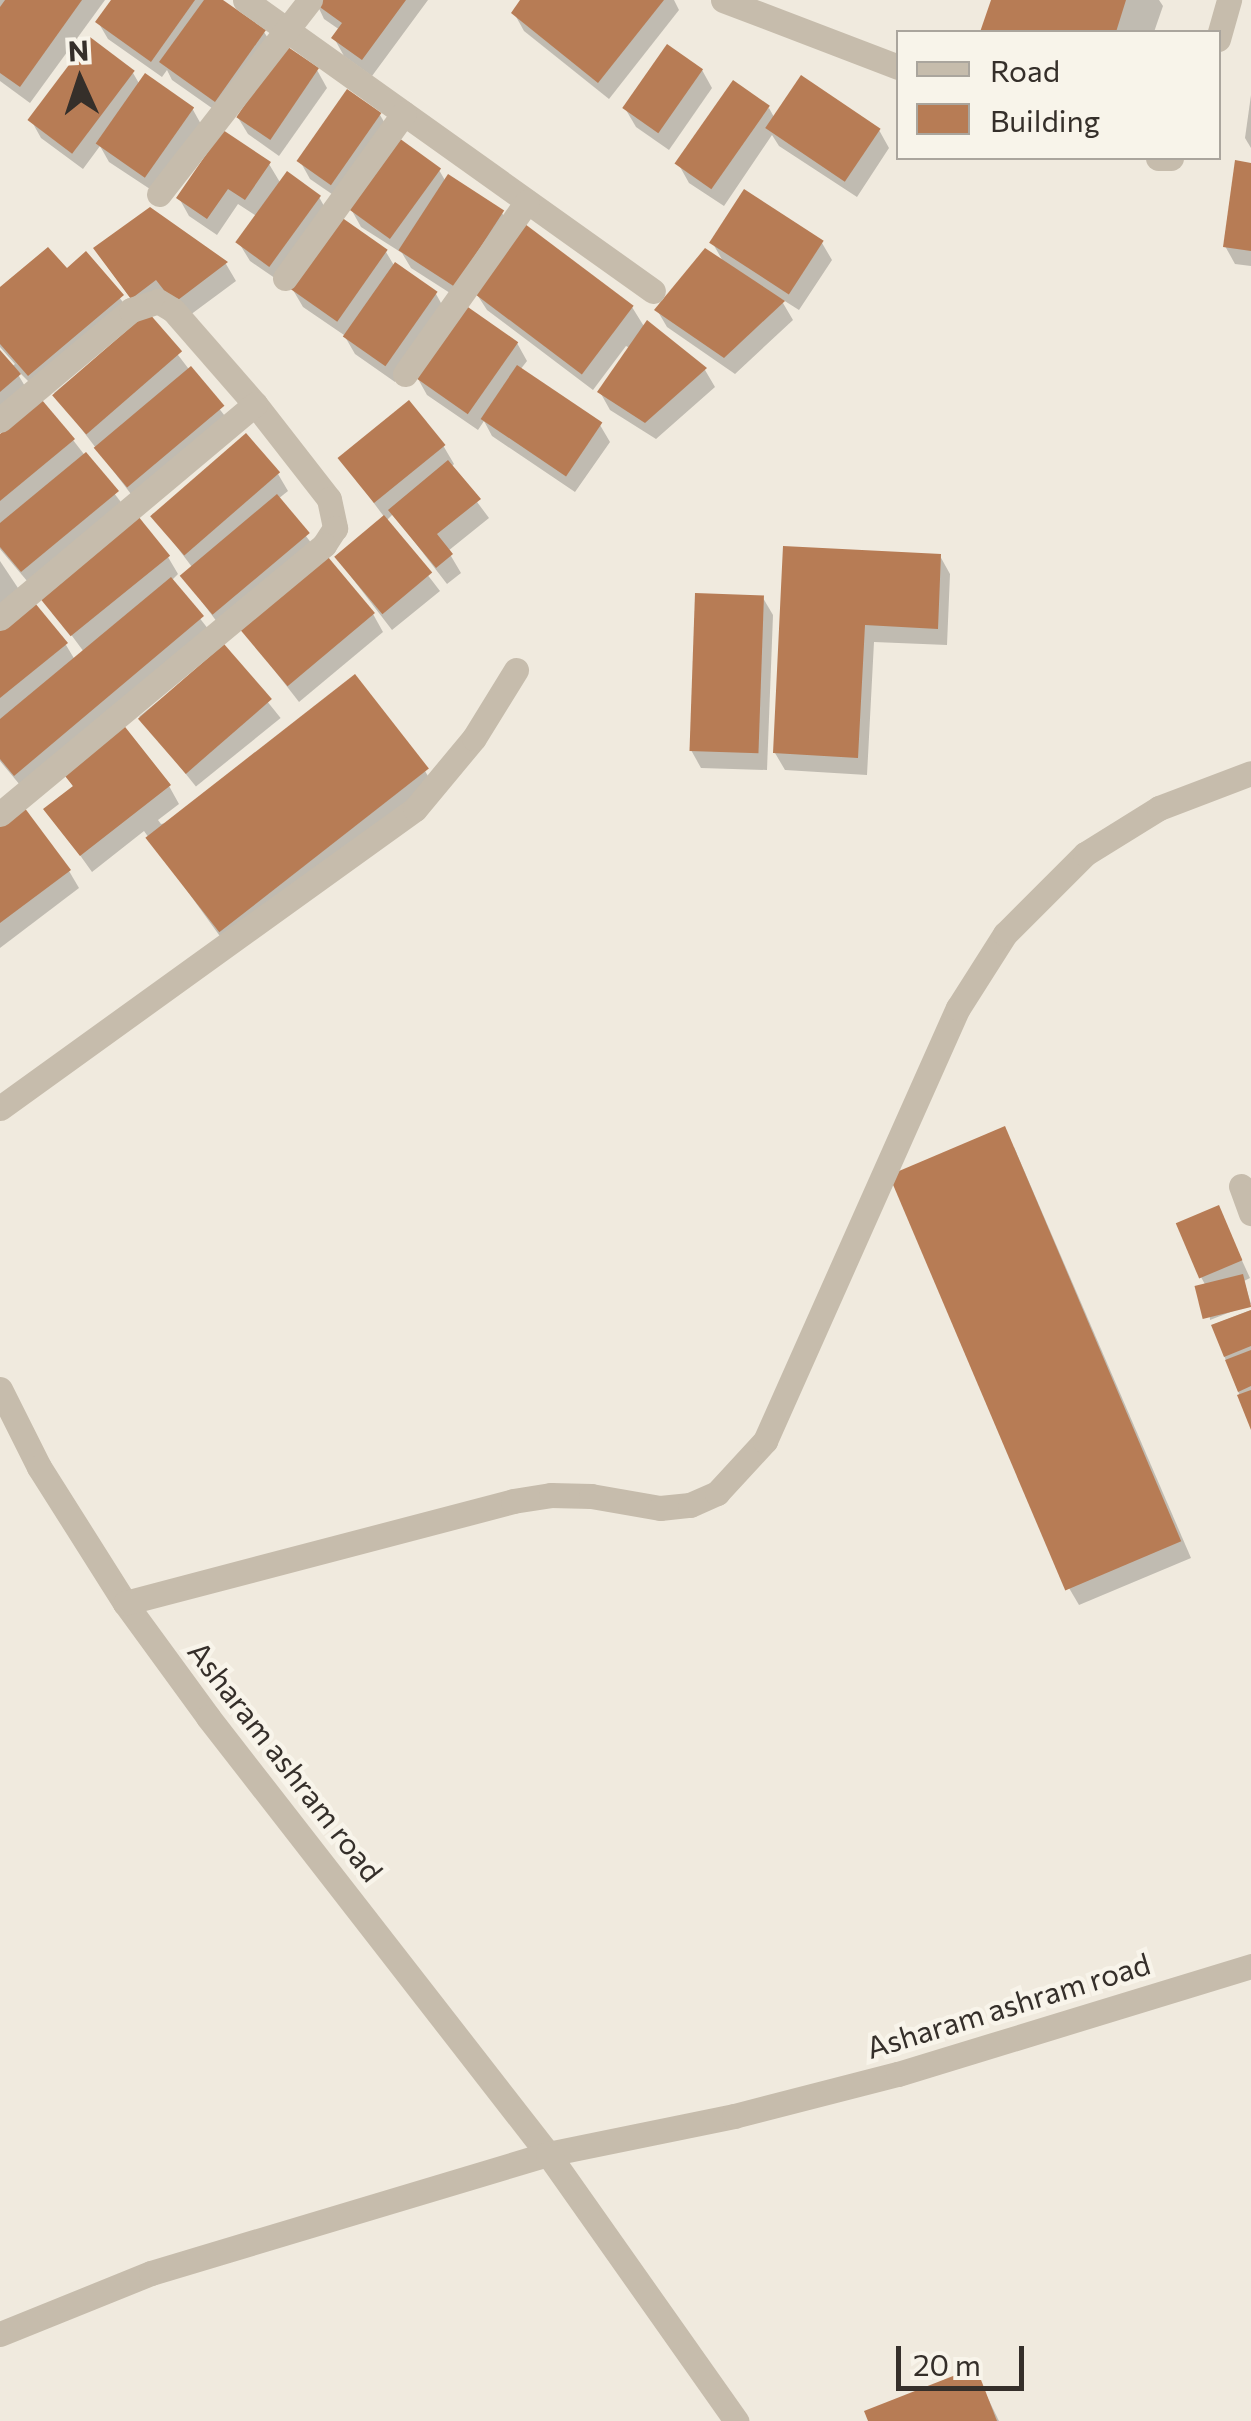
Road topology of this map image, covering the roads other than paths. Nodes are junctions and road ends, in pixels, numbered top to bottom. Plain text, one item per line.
1 (246, 0) edge
2 (310, 0) edge
3 (723, 0) edge
4 (1229, 0) edge
5 (1221, 30) edge
6 (289, 31) junction
7 (896, 65) edge
8 (404, 113) junction
9 (159, 194) dead end
10 (527, 202) junction
11 (284, 278) dead end
12 (653, 291) dead end
13 (406, 374) dead end
14 (255, 404) junction
15 (0, 420) edge
16 (0, 618) edge
17 (516, 670) dead end
18 (1251, 772) edge
19 (0, 814) edge
20 (0, 1108) edge
21 (1241, 1186) dead end
22 (1251, 1213) edge
23 (0, 1389) edge
24 (125, 1603) junction
25 (1251, 1966) edge
26 (548, 2154) junction
27 (0, 2334) edge
28 (736, 2421) edge

1 - 6 street
2 - 6 street
3 - 7 street
4 - 5 street
6 - 8 street
6 - 9 street
8 - 10 street
8 - 11 street
10 - 12 street
10 - 13 street
14 - 15 street
14 - 16 street
14 - 19 street
17 - 20 street
18 - 24 street
21 - 22 street
23 - 24 street, Asharam ashram road
24 - 26 street, Asharam ashram road
25 - 26 street, Asharam ashram road
26 - 27 street
26 - 28 street, Asharam ashram road

